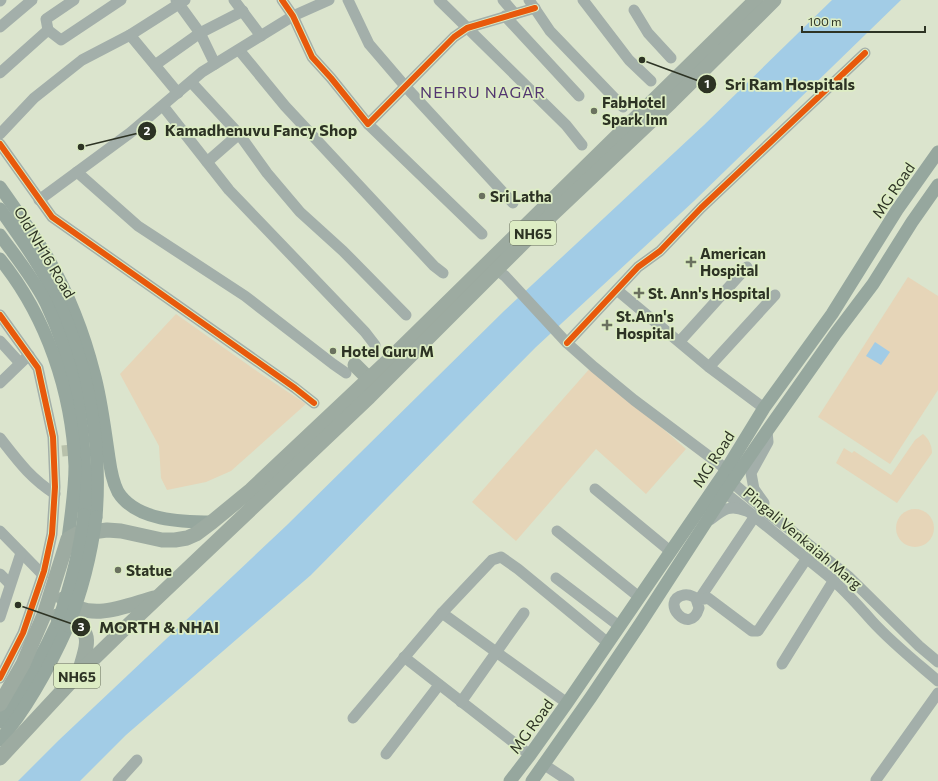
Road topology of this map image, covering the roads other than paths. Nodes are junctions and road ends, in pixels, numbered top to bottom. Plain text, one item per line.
1 (32, 0) edge
2 (74, 0) edge
3 (121, 0) edge
4 (234, 0) edge
5 (282, 0) edge
6 (329, 0) edge
7 (348, 0) edge
8 (439, 0) edge
9 (503, 0) edge
10 (582, 0) edge
11 (756, 0) edge
12 (774, 0) edge
13 (180, 1) edge
14 (532, 4) edge
15 (634, 10) dead end
16 (243, 11) junction
17 (510, 15) junction
18 (293, 16) junction
19 (0, 27) edge
20 (467, 28) junction
21 (48, 30) junction
22 (200, 34) junction
23 (130, 35) junction
24 (261, 36) junction
25 (239, 50) junction
26 (865, 52) dead end
27 (671, 58) dead end
28 (214, 64) junction
29 (155, 65) junction
30 (0, 73) edge
31 (650, 81) dead end
32 (191, 82) junction
33 (405, 86) junction
34 (178, 93) junction
35 (579, 96) dead end
36 (162, 106) junction
37 (623, 107) dead end
38 (368, 124) junction
39 (0, 134) edge
40 (239, 134) junction
41 (0, 144) edge
42 (582, 145) dead end
43 (938, 152) edge
44 (207, 162) junction
45 (77, 172) junction
46 (938, 184) edge
47 (0, 187) edge
48 (39, 200) junction
49 (514, 202) dead end
50 (0, 209) edge
51 (539, 220) junction
52 (482, 234) dead end
53 (0, 235) edge
54 (0, 259) edge
55 (747, 267) dead end
56 (443, 273) dead end
57 (501, 273) junction
58 (617, 290) junction
59 (775, 295) dead end
60 (0, 315) edge
61 (406, 315) dead end
62 (0, 341) edge
63 (565, 341) junction
64 (680, 341) junction
65 (375, 345) dead end
66 (29, 355) junction
67 (20, 363) junction
68 (709, 367) junction
69 (351, 369) joint
70 (369, 379) junction
71 (0, 383) edge
72 (314, 403) dead end
73 (764, 408) junction
74 (767, 430) junction
75 (0, 438) edge
76 (724, 481) junction
77 (595, 489) dead end
78 (55, 494) junction
79 (754, 515) junction
80 (770, 515) junction
81 (90, 516) junction
82 (212, 522) junction
83 (705, 524) junction
84 (557, 530) dead end
85 (0, 531) edge
86 (196, 534) junction
87 (68, 539) junction
88 (207, 550) junction
89 (670, 551) junction
90 (21, 553) junction
91 (807, 558) junction
92 (0, 574) edge
93 (43, 575) junction
94 (556, 578) dead end
95 (834, 580) junction
96 (10, 584) junction
97 (54, 585) junction
98 (157, 597) junction
99 (639, 597) junction
100 (885, 612) junction
101 (442, 613) junction
102 (524, 613) dead end
103 (44, 615) junction
104 (0, 617) edge
105 (873, 621) junction
106 (63, 624) junction
107 (618, 626) junction
108 (608, 643) junction
109 (496, 653) junction
110 (404, 658) junction
111 (938, 662) edge
112 (782, 664) dead end
113 (79, 673) junction
114 (0, 678) edge
115 (938, 681) edge
116 (439, 685) junction
117 (938, 693) edge
118 (461, 702) junction
119 (567, 703) junction
120 (0, 704) edge
121 (353, 718) dead end
122 (0, 722) edge
123 (0, 740) edge
124 (386, 754) dead end
125 (530, 756) junction
126 (0, 758) edge
127 (137, 760) dead end
128 (543, 764) junction
129 (876, 780) dead end
130 (118, 781) edge
131 (510, 781) edge
132 (532, 781) edge
133 (569, 781) edge

1 - 19 street
2 - 21 street
3 - 21 street
4 - 16 street
5 - 18 street
6 - 18 street
7 - 33 street
8 - 20 street
9 - 17 street
10 - 31 street
11 - 51 highway, NH65
12 - 51 highway, NH65
13 - 22 street
13 - 23 street
14 - 17 street
14 - 37 street
15 - 27 street
16 - 22 street
16 - 24 street
17 - 20 street
17 - 35 street
18 - 24 street
18 - 38 street
20 - 33 street
20 - 42 street
21 - 30 street
22 - 28 street
22 - 29 street
23 - 29 street
23 - 39 street
24 - 25 street
25 - 28 street
25 - 56 street
26 - 58 street
28 - 32 street
29 - 34 street
32 - 34 street
32 - 40 street
33 - 38 street
33 - 49 street
34 - 36 street
36 - 44 street
36 - 45 street
38 - 52 street
40 - 44 street
40 - 61 street
41 - 48 street
43 - 73 main road, MG Road
44 - 65 street
45 - 48 street
45 - 69 street
46 - 74 main road, MG Road
47 - 82 main road
48 - 72 street
50 - 81 main road, Old NH16 Road
51 - 57 highway, NH65
51 - 70 highway, NH65
53 - 81 main road, Old NH16 Road
54 - 87 main road
55 - 64 street
57 - 63 street
57 - 88 highway, NH65
58 - 63 street
58 - 64 street
59 - 68 street
60 - 66 street
62 - 67 street
63 - 76 street
64 - 68 street
66 - 67 street
66 - 78 street
67 - 71 street
68 - 73 street
69 - 70 highway
70 - 82 highway, NH65
73 - 76 main road, MG Road
74 - 76 main road, MG Road
74 - 80 street
75 - 78 street
76 - 79 street, Pingali Venkaiah Marg
76 - 80 street, Pingali Venkaiah Marg
76 - 83 main road, MG Road
76 - 89 main road, MG Road
77 - 89 street
78 - 93 street
79 - 83 street
79 - 91 street, Pingali Venkaiah Marg
79 - 91 street
80 - 100 street, Pingali Venkaiah Marg
81 - 106 main road, Old NH16 Road, bridge
82 - 86 highway, NH65
83 - 128 main road, MG Road
84 - 99 street
85 - 90 street
86 - 87 highway, NH65
86 - 88 highway
87 - 97 highway
88 - 98 highway, NH65
89 - 99 main road, MG Road
90 - 93 street
90 - 96 street
91 - 95 street, Pingali Venkaiah Marg
92 - 96 street
93 - 114 street
94 - 107 street
95 - 105 street, Pingali Venkaiah Marg
95 - 112 street
96 - 104 street
97 - 98 highway
97 - 103 highway
98 - 113 highway, NH65
99 - 107 main road, MG Road
100 - 105 street
100 - 111 street, Pingali Venkaiah Marg
101 - 108 street
101 - 109 street
101 - 110 street
102 - 109 street
103 - 113 highway
103 - 120 highway
105 - 115 street, Pingali Venkaiah Marg
106 - 122 main road, Old NH16 Road
106 - 123 main road, Old NH16 Road
107 - 108 main road, MG Road
108 - 119 main road, MG Road
109 - 118 street
109 - 119 street
110 - 116 street
110 - 121 street
113 - 126 highway, NH65
116 - 118 street
116 - 124 street
117 - 129 street
118 - 125 street
119 - 125 main road, MG Road
125 - 131 main road, MG Road
127 - 130 street
128 - 132 main road, MG Road
128 - 133 street

